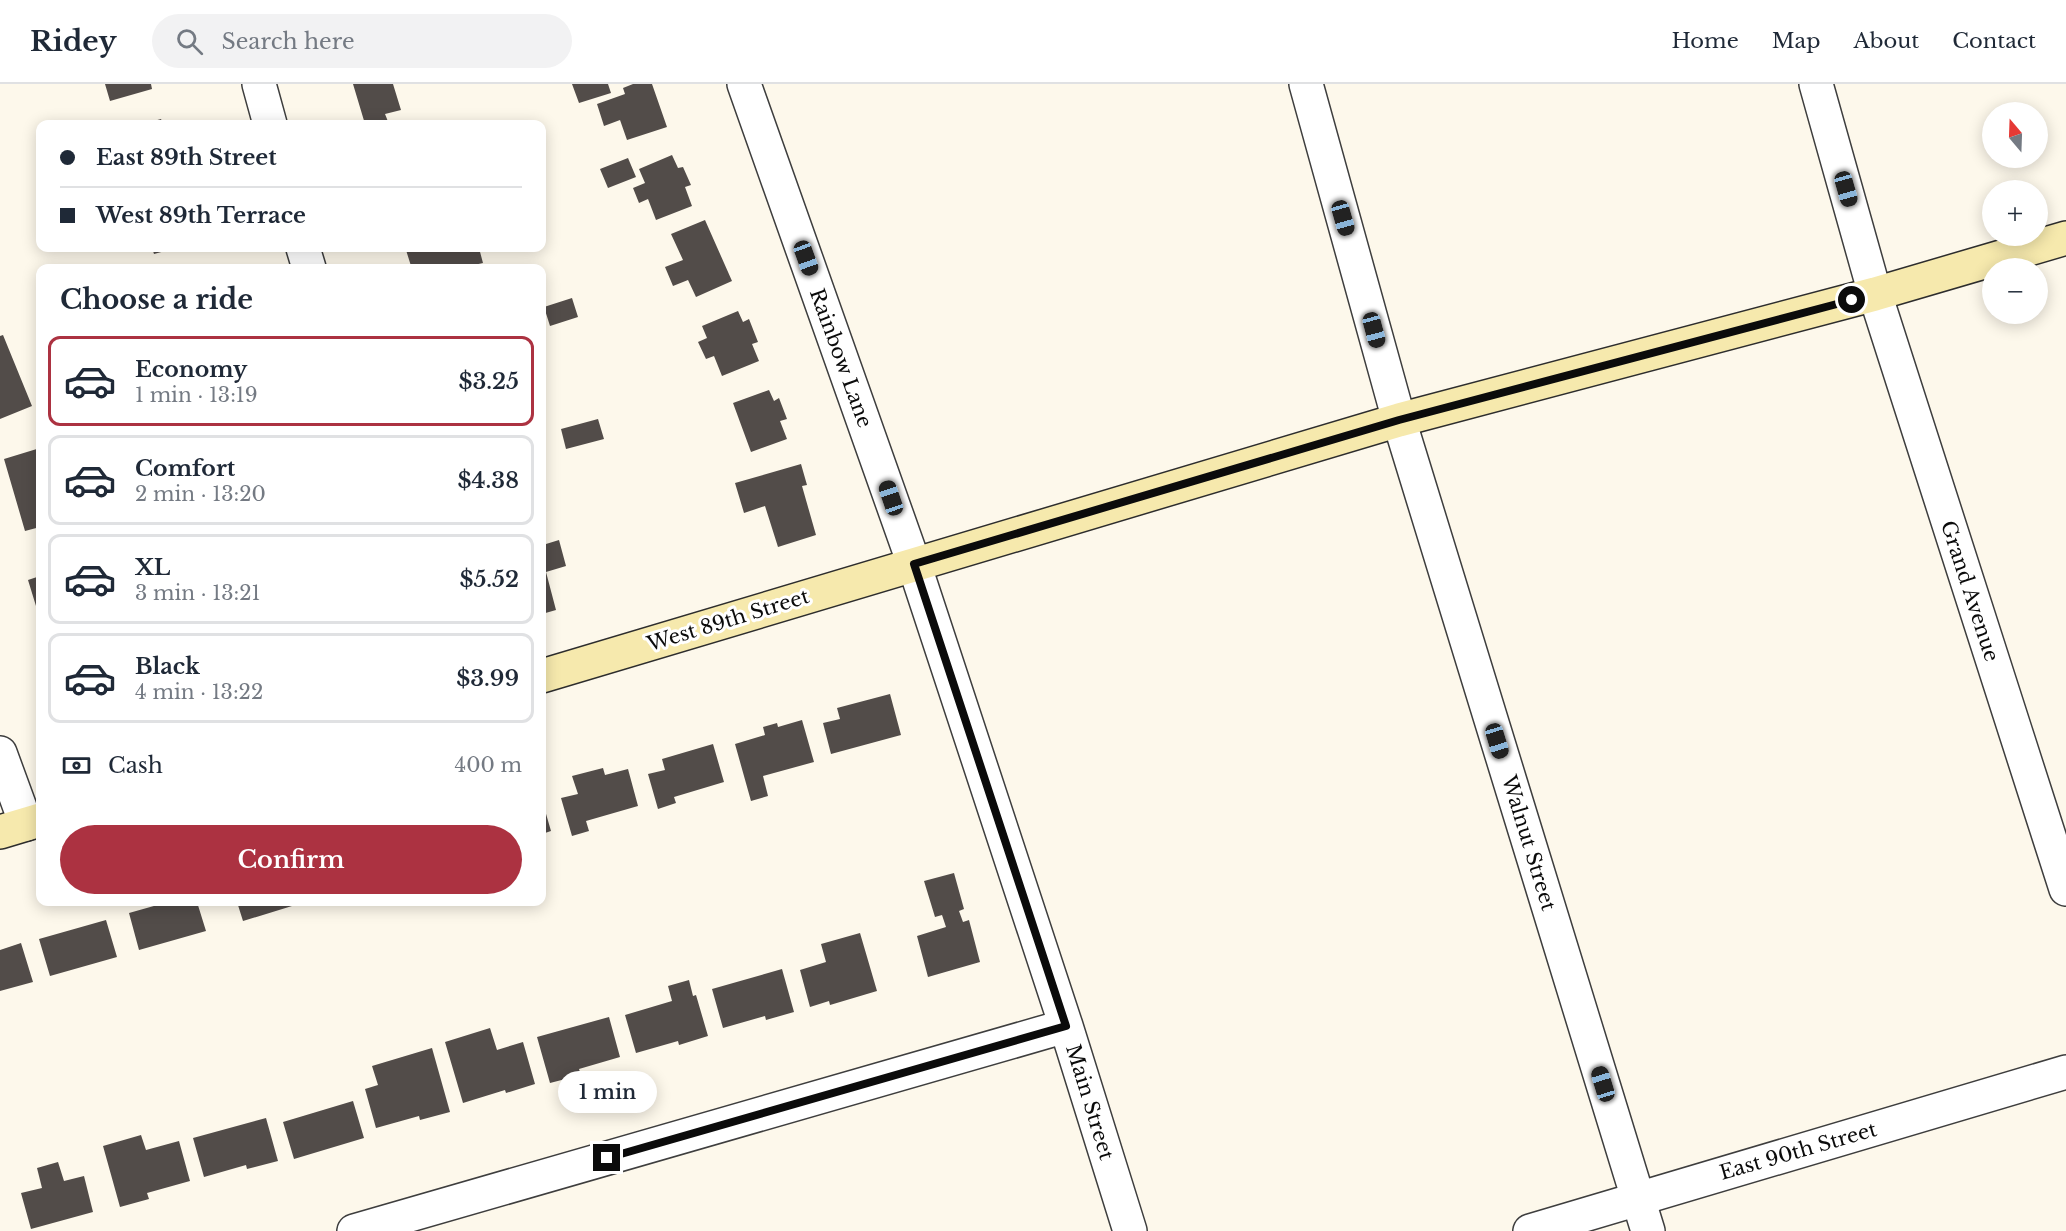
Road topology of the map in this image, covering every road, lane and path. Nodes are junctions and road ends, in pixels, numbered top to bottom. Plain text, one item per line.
1 (259, 84) edge
2 (744, 84) edge
3 (1306, 84) edge
4 (1816, 84) edge
5 (269, 120) edge
6 (2066, 238) edge
7 (1875, 294) junction
8 (1399, 420) junction
9 (914, 564) junction
10 (546, 675) edge
11 (0, 753) edge
12 (22, 825) edge
13 (2066, 889) edge
14 (1066, 1026) junction
15 (2066, 1072) edge
16 (1638, 1199) junction
17 (354, 1231) edge
18 (1130, 1231) edge
19 (1530, 1231) edge
20 (1648, 1231) edge

1 - 5 street
2 - 9 street, Rainbow Lane
3 - 8 street, Walnut Street
4 - 7 street, Grand Avenue
6 - 7 street, West 89th Street
7 - 8 street, West 89th Street
7 - 13 street, Grand Avenue
8 - 9 street, West 89th Street
8 - 16 street, Walnut Street
9 - 10 street, West 89th Street
9 - 14 street, Main Street
11 - 12 street
14 - 17 street
14 - 18 street, Main Street
15 - 16 street, East 90th Street
16 - 19 street, East 90th Street
16 - 20 street, Walnut Street

